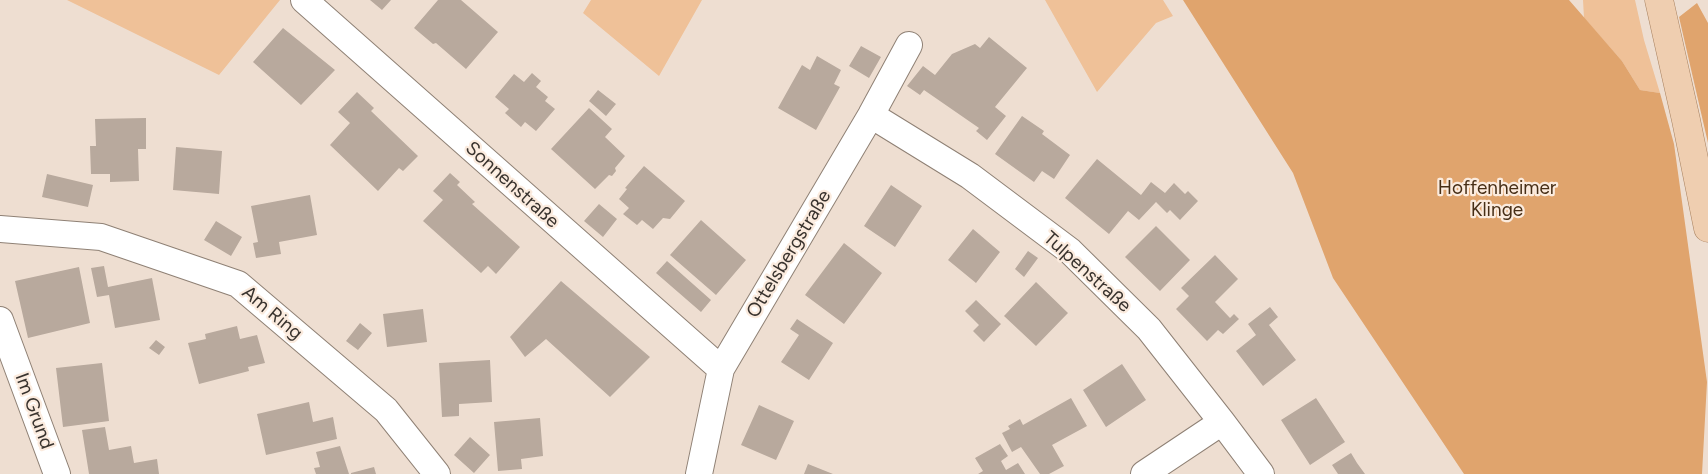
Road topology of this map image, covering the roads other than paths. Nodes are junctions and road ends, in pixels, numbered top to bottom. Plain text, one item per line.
1 (304, 0) edge
2 (1659, 0) edge
3 (909, 46) dead end
4 (871, 115) junction
5 (1708, 228) edge
6 (0, 229) edge
7 (0, 320) edge
8 (722, 369) junction
9 (1222, 422) junction
10 (57, 474) edge
11 (437, 474) edge
12 (699, 474) edge
13 (1144, 474) edge
14 (1261, 474) edge

1 - 8 street, Sonnenstraße
2 - 5 main road
3 - 4 street, Ottelsbergstraße
4 - 8 street, Ottelsbergstraße
4 - 9 street, Tulpenstraße
6 - 11 street, Am Ring
7 - 10 street, Im Grund
8 - 12 street, Ottelsbergstraße
9 - 13 street
9 - 14 street, Tulpenstraße

